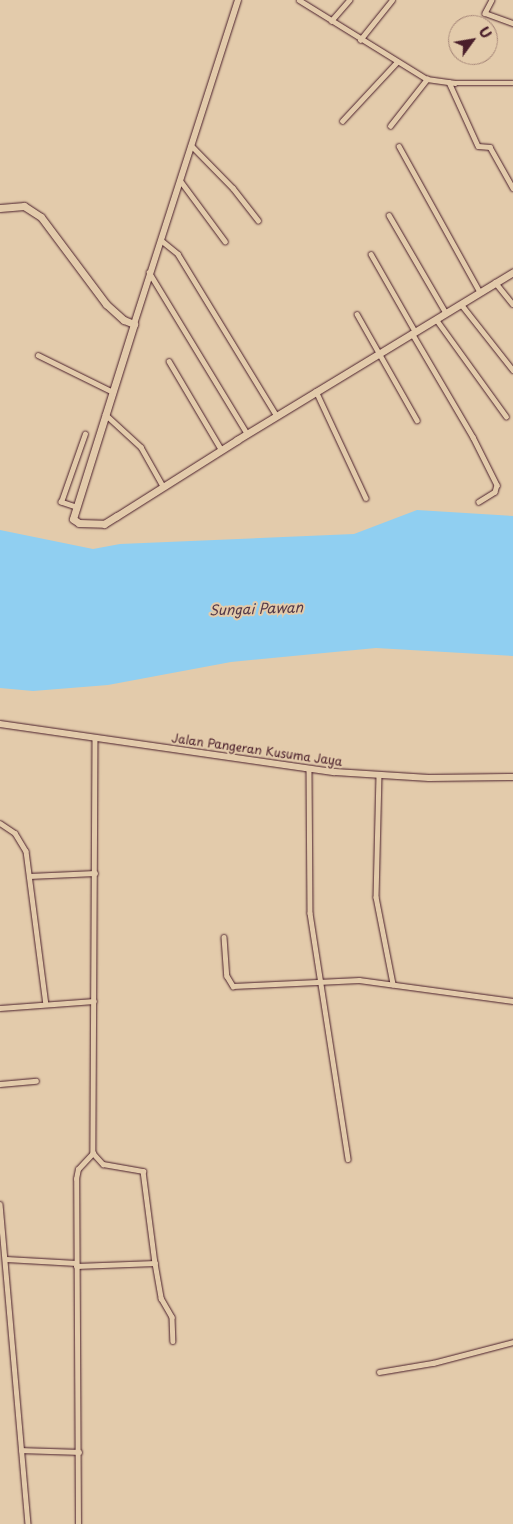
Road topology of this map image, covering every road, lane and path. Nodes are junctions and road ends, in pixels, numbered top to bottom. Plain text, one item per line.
1 (299, 0) edge
2 (348, 0) edge
3 (392, 0) edge
4 (492, 0) edge
5 (235, 1) edge
6 (331, 21) junction
7 (513, 23) edge
8 (360, 40) junction
9 (397, 62) junction
10 (427, 78) junction
11 (448, 82) junction
12 (513, 83) edge
13 (342, 121) dead end
14 (390, 126) dead end
15 (191, 145) junction
16 (399, 146) dead end
17 (180, 180) junction
18 (513, 188) edge
19 (0, 208) edge
20 (389, 215) dead end
21 (258, 220) dead end
22 (161, 240) junction
23 (225, 241) dead end
24 (371, 254) dead end
25 (150, 272) junction
26 (513, 272) edge
27 (495, 282) junction
28 (480, 292) junction
29 (460, 304) junction
30 (513, 304) edge
31 (446, 313) junction
32 (357, 314) dead end
33 (436, 319) junction
34 (134, 324) junction
35 (414, 332) junction
36 (378, 353) junction
37 (38, 355) dead end
38 (169, 361) dead end
39 (513, 370) edge
40 (106, 389) junction
41 (316, 391) junction
42 (104, 414) junction
43 (277, 416) junction
44 (506, 416) dead end
45 (417, 420) dead end
46 (85, 434) dead end
47 (247, 434) junction
48 (222, 449) junction
49 (162, 486) junction
50 (366, 498) dead end
51 (479, 502) dead end
52 (76, 507) junction
53 (0, 724) edge
54 (95, 738) junction
55 (309, 769) junction
56 (379, 775) junction
57 (513, 777) edge
58 (0, 823) edge
59 (95, 873) junction
60 (30, 876) junction
61 (224, 937) dead end
62 (322, 980) junction
63 (393, 984) junction
64 (94, 1001) junction
65 (513, 1001) edge
66 (46, 1004) junction
67 (0, 1008) edge
68 (36, 1081) dead end
69 (0, 1084) edge
70 (93, 1153) junction
71 (348, 1159) dead end
72 (0, 1204) edge
73 (6, 1259) junction
74 (155, 1263) junction
75 (76, 1265) junction
76 (173, 1341) dead end
77 (513, 1342) edge
78 (379, 1372) dead end
79 (21, 1450) junction
80 (79, 1452) junction
81 (28, 1524) edge
82 (78, 1524) edge

1 - 6 street
2 - 6 street
3 - 8 street
4 - 7 street
5 - 15 street
6 - 8 street
8 - 9 street
9 - 10 street
9 - 13 street
10 - 11 street
10 - 14 street
11 - 12 street
11 - 18 street
15 - 17 street
15 - 21 street
16 - 28 street
17 - 22 street
17 - 23 street
19 - 34 main road
20 - 31 street
22 - 25 street
22 - 43 street
24 - 35 street
25 - 34 street
25 - 47 street
26 - 27 main road
27 - 28 main road
27 - 30 street
28 - 29 main road
29 - 31 main road
29 - 39 street
31 - 33 main road
32 - 36 street
33 - 35 main road
33 - 44 street
34 - 40 main road
35 - 36 main road
35 - 51 street
36 - 41 main road
36 - 45 street
37 - 40 street
38 - 48 street
40 - 42 main road
41 - 43 main road
41 - 50 street
42 - 49 street
42 - 52 main road
43 - 47 main road
46 - 52 street
47 - 48 main road
48 - 49 main road
49 - 52 main road
53 - 54 street, Jalan Pangeran Kusuma Jaya
54 - 55 street, Jalan Pangeran Kusuma Jaya
54 - 59 street
55 - 56 street, Jalan Pangeran Kusuma Jaya
55 - 62 street
56 - 57 street, Jalan Pangeran Kusuma Jaya
56 - 63 street
58 - 60 street
59 - 60 street
59 - 64 street
60 - 66 street
61 - 62 street
62 - 63 street
62 - 71 street
63 - 65 street
64 - 66 street
64 - 70 street
66 - 67 street
68 - 69 street
70 - 74 street
70 - 75 street
72 - 73 street
73 - 75 street
73 - 79 street
74 - 75 street
74 - 76 street
75 - 80 street
77 - 78 street
79 - 80 street
79 - 81 street
80 - 82 street

